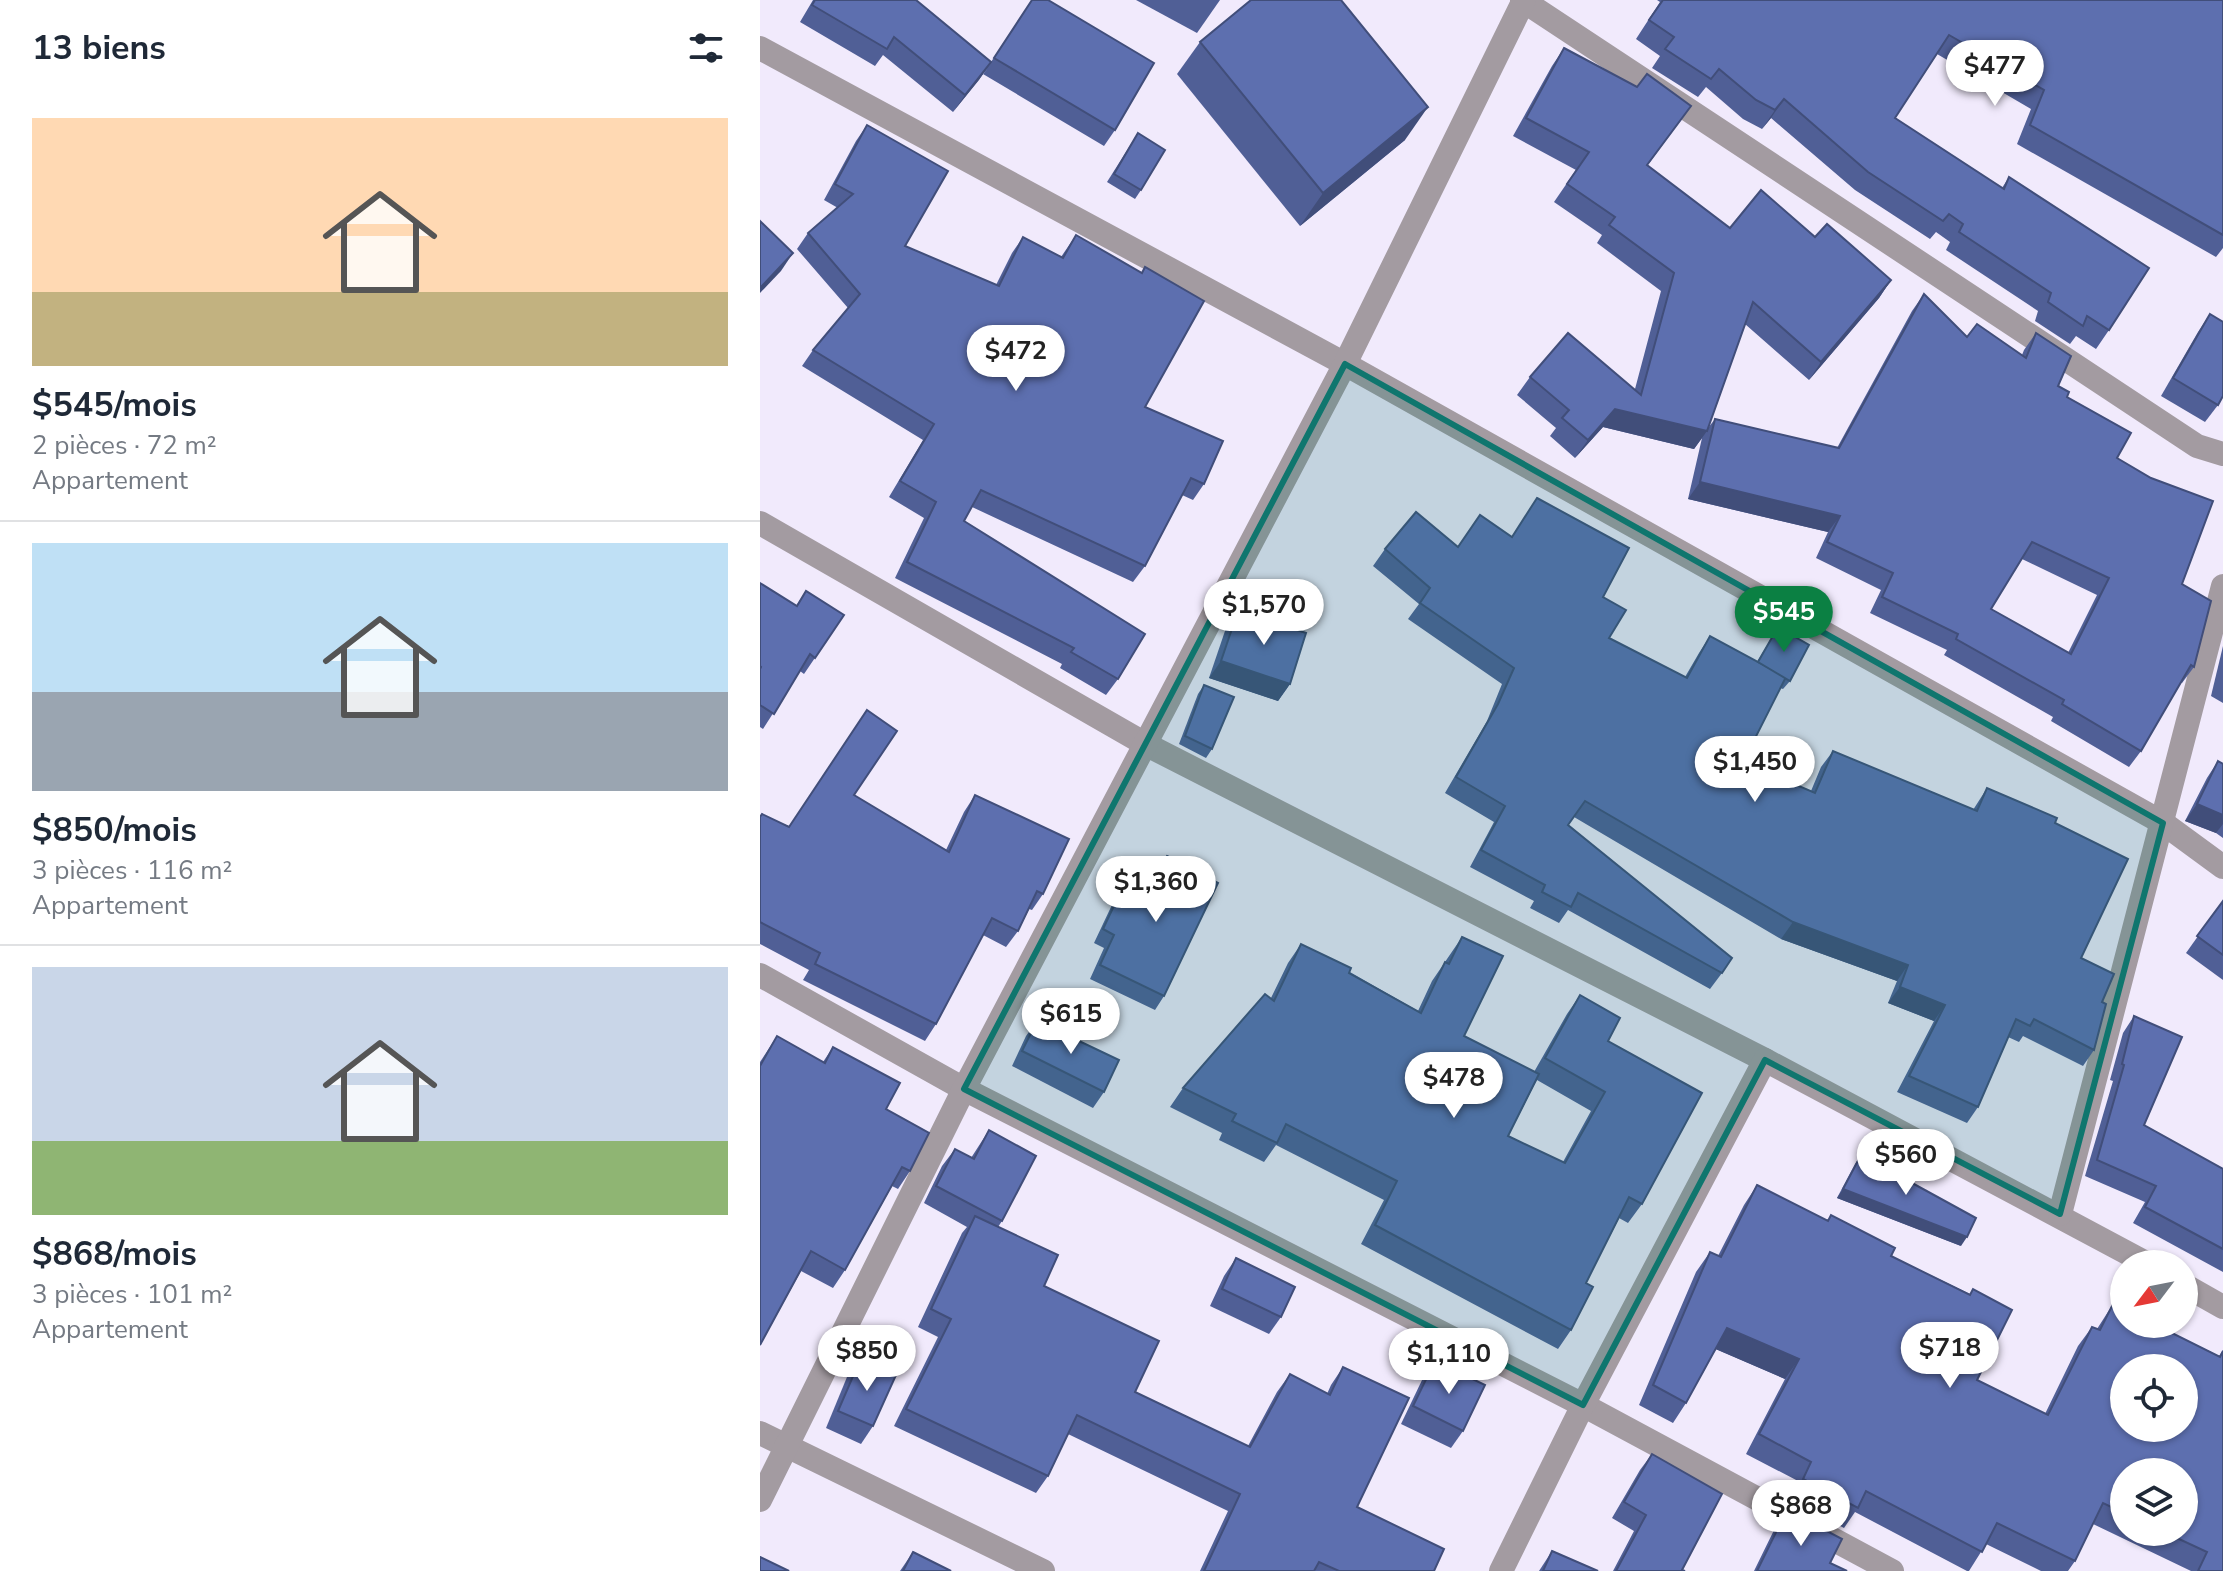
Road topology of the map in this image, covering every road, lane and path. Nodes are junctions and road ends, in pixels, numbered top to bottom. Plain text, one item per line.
1 (1523, 0) edge
2 (760, 48) edge
3 (1345, 364) junction
4 (2223, 454) edge
5 (760, 523) edge
6 (2223, 586) edge
7 (1147, 745) junction
8 (2163, 823) junction
9 (2223, 867) edge
10 (760, 975) edge
11 (1765, 1060) junction
12 (964, 1089) junction
13 (2060, 1214) junction
14 (2123, 1250) edge
15 (2198, 1293) edge
16 (2223, 1307) edge
17 (1583, 1405) junction
18 (760, 1433) edge
19 (789, 1446) junction
20 (760, 1500) edge
21 (1043, 1571) edge
22 (1501, 1571) edge
23 (1892, 1571) edge

1 - 3 street
1 - 4 street
2 - 3 street
3 - 7 street
3 - 8 street
5 - 7 street
6 - 8 street
7 - 11 street
7 - 12 street
8 - 9 street
8 - 13 street
10 - 12 street
11 - 13 street
11 - 17 street
12 - 17 street
12 - 19 street
13 - 14 street
15 - 16 street
17 - 22 street
17 - 23 street
18 - 19 street
19 - 20 street
19 - 21 street

